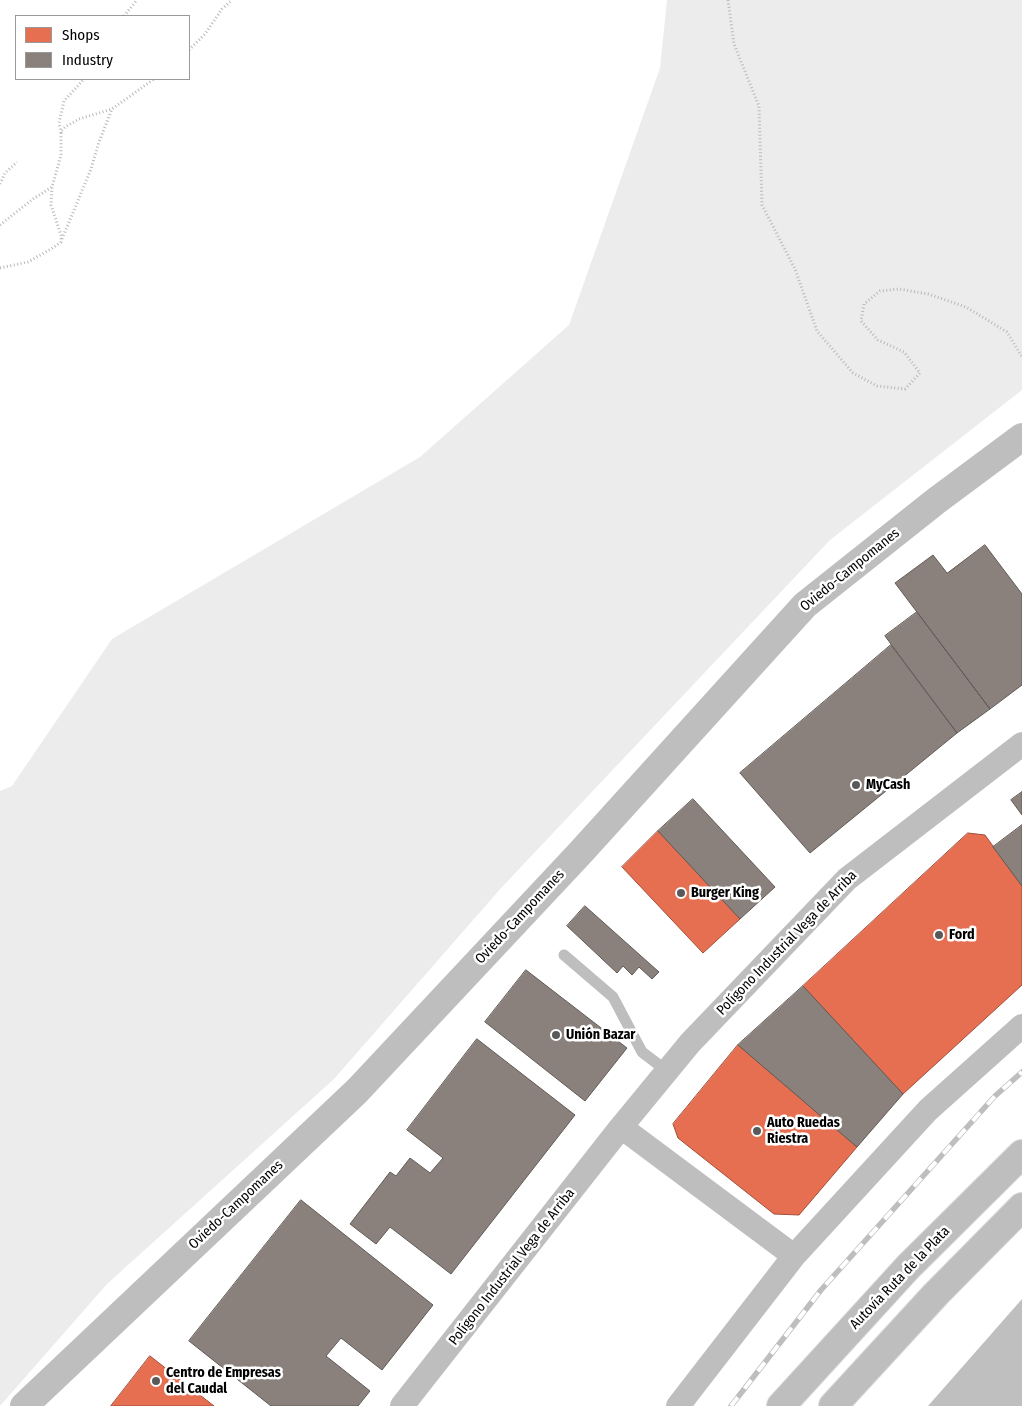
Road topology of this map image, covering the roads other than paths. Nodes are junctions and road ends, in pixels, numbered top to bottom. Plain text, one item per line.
1 (1022, 437) edge
2 (1022, 744) edge
3 (564, 955) dead end
4 (1022, 1026) edge
5 (667, 1071) junction
6 (621, 1127) junction
7 (1022, 1154) edge
8 (1022, 1207) edge
9 (794, 1256) junction
10 (24, 1406) edge
11 (402, 1406) edge
12 (678, 1406) edge
13 (781, 1406) edge
14 (833, 1406) edge

1 - 10 main road, Oviedo-Campomanes
2 - 5 street, Polígono Industrial Vega de Arriba
3 - 5 lane
4 - 9 street
5 - 6 street, Polígono Industrial Vega de Arriba
6 - 9 street
6 - 11 street, Polígono Industrial Vega de Arriba
7 - 13 main road, Autovía Ruta de la Plata
8 - 14 main road
9 - 12 street

